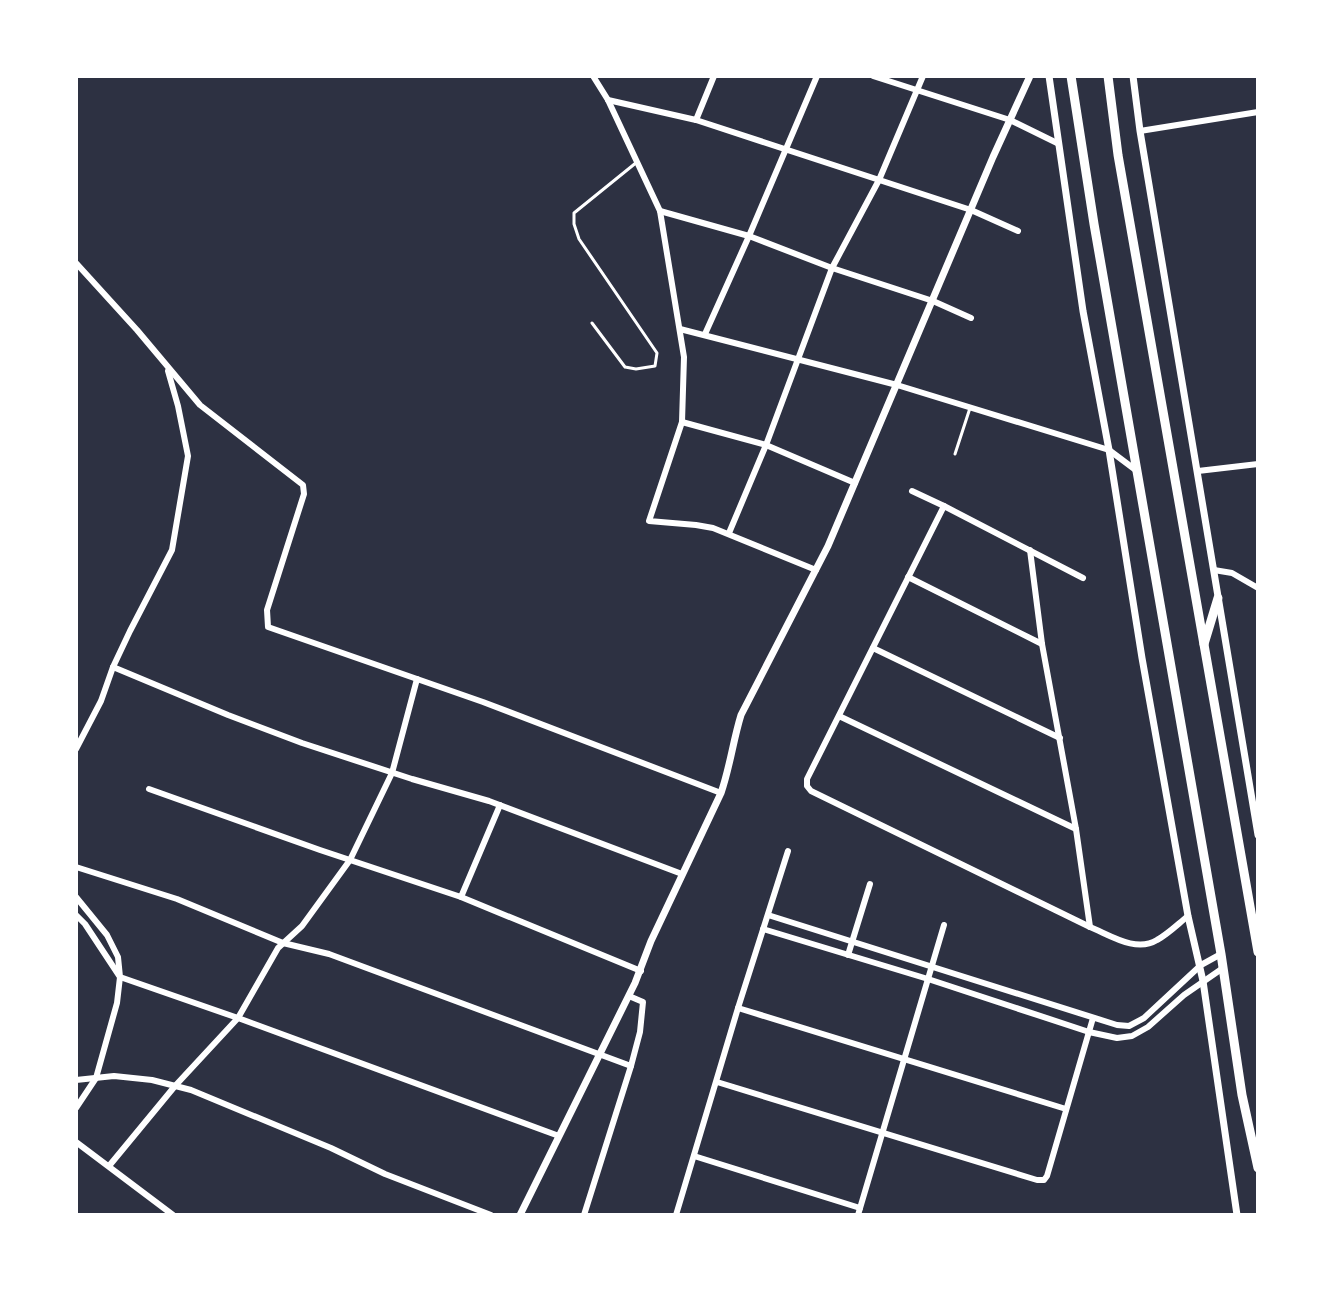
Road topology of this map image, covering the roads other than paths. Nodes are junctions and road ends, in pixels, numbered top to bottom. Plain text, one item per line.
1 (714, 76) edge
2 (817, 76) edge
3 (873, 76) edge
4 (923, 76) edge
5 (1030, 76) edge
6 (1049, 76) edge
7 (1071, 76) edge
8 (1108, 76) edge
9 (1133, 76) edge
10 (597, 78) edge
11 (917, 90) junction
12 (608, 100) junction
13 (1258, 112) edge
14 (696, 120) junction
15 (1010, 120) junction
16 (1140, 131) junction
17 (1057, 143) junction
18 (785, 150) junction
19 (637, 162) junction
20 (879, 180) junction
21 (971, 210) junction
22 (660, 211) junction
23 (1018, 231) dead end
24 (749, 236) junction
25 (76, 263) edge
26 (832, 268) junction
27 (933, 301) junction
28 (971, 318) dead end
29 (592, 323) dead end
30 (680, 329) junction
31 (705, 334) junction
32 (798, 359) junction
33 (167, 367) junction
34 (897, 385) junction
35 (970, 408) junction
36 (682, 422) junction
37 (766, 445) junction
38 (1109, 450) junction
39 (955, 454) dead end
40 (1258, 464) edge
41 (1198, 471) junction
42 (1138, 472) junction
43 (855, 483) junction
44 (912, 491) dead end
45 (944, 506) junction
46 (729, 533) junction
47 (1030, 550) junction
48 (816, 570) junction
49 (1214, 570) junction
50 (908, 577) junction
51 (1083, 578) dead end
52 (1258, 588) edge
53 (1218, 598) junction
54 (1042, 644) junction
55 (1204, 647) junction
56 (873, 648) junction
57 (113, 667) junction
58 (417, 679) junction
59 (839, 716) junction
60 (1060, 738) junction
61 (76, 749) edge
62 (1258, 772) edge
63 (392, 773) junction
64 (1248, 774) junction
65 (149, 789) dead end
66 (721, 793) junction
67 (500, 805) junction
68 (1256, 807) edge
69 (1076, 829) junction
70 (1258, 835) edge
71 (788, 851) dead end
72 (350, 860) junction
73 (76, 867) edge
74 (682, 874) junction
75 (870, 884) dead end
76 (76, 897) edge
77 (461, 897) junction
78 (76, 915) edge
79 (768, 915) junction
80 (1188, 916) junction
81 (944, 925) dead end
82 (1090, 927) junction
83 (763, 929) junction
84 (283, 943) junction
85 (852, 943) junction
86 (1258, 952) edge
87 (1221, 954) junction
88 (848, 955) junction
89 (1201, 965) junction
90 (932, 967) junction
91 (1223, 968) junction
92 (641, 971) junction
93 (120, 977) junction
94 (928, 979) junction
95 (1203, 981) junction
96 (629, 996) junction
97 (738, 1008) junction
98 (238, 1018) junction
99 (1093, 1018) junction
100 (1129, 1026) junction
101 (1089, 1032) junction
102 (1132, 1036) junction
103 (601, 1053) junction
104 (905, 1059) junction
105 (631, 1066) junction
106 (96, 1078) junction
107 (76, 1080) edge
108 (717, 1082) junction
109 (175, 1086) junction
110 (76, 1108) edge
111 (1066, 1109) junction
112 (883, 1134) junction
113 (559, 1136) junction
114 (76, 1142) edge
115 (694, 1156) junction
116 (109, 1166) junction
117 (1258, 1168) edge
118 (859, 1212) edge
119 (173, 1215) edge
120 (491, 1215) edge
121 (520, 1215) edge
122 (584, 1215) edge
123 (676, 1215) edge
124 (1237, 1215) edge

1 - 14 street
2 - 18 street
3 - 11 street
4 - 11 street
5 - 15 street
6 - 17 street
7 - 42 main road
8 - 55 main road
9 - 16 street
10 - 12 street
11 - 15 street
11 - 20 street
12 - 14 street
12 - 19 street
13 - 16 street
14 - 18 street
15 - 17 street
15 - 21 street
16 - 41 street
17 - 38 street
18 - 20 street
18 - 24 street
19 - 22 street
19 - 29 lane
20 - 21 street
20 - 26 street
21 - 23 street
21 - 27 street
22 - 24 street
22 - 30 street
24 - 26 street
24 - 31 street
25 - 33 street
26 - 27 street
26 - 32 street
27 - 28 street
27 - 34 street
30 - 31 street
30 - 36 street
31 - 32 street
32 - 34 street
32 - 37 street
33 - 57 street
33 - 58 street
34 - 35 street
34 - 43 street
35 - 38 street
35 - 39 lane
36 - 37 street
36 - 46 street
37 - 43 street
37 - 46 street
38 - 42 street
38 - 80 street
40 - 41 street
41 - 49 street
42 - 87 main road
43 - 48 street
44 - 45 street
45 - 47 street
45 - 50 street
46 - 48 street
47 - 51 street
47 - 54 street
48 - 66 street
49 - 52 street
49 - 53 street
50 - 54 street
50 - 56 street
53 - 55 main road
53 - 64 street
54 - 60 street
55 - 86 main road
56 - 59 street
56 - 60 street
57 - 61 street
57 - 63 street
58 - 63 street
58 - 66 street
59 - 69 street
59 - 82 street
60 - 69 street
62 - 64 lane
63 - 67 street
63 - 72 street
64 - 68 street
65 - 72 street
66 - 74 street
67 - 74 street
67 - 77 street
68 - 70 street
69 - 82 street
71 - 79 street
72 - 77 street
72 - 84 street
73 - 84 street
74 - 92 street
75 - 85 street
76 - 93 street
77 - 92 street
78 - 93 street
79 - 83 street
79 - 85 street
80 - 82 street
80 - 89 street
81 - 90 street
83 - 88 street
83 - 97 street
84 - 98 street
84 - 103 street
85 - 88 street
85 - 90 street
87 - 89 street
87 - 91 main road
88 - 94 street
89 - 95 street
89 - 100 street
90 - 94 street
90 - 99 street
91 - 95 street
91 - 117 main road
92 - 96 street
93 - 98 street
93 - 106 street
94 - 101 street
94 - 104 street
95 - 102 street
95 - 124 street
96 - 103 street
96 - 105 street
97 - 104 street
97 - 108 street
98 - 109 street
98 - 113 street
99 - 100 street
99 - 101 street
100 - 102 street
101 - 102 street
101 - 111 street
103 - 105 street
103 - 113 street
104 - 111 street
104 - 112 street
105 - 122 street
106 - 107 street
106 - 109 street
106 - 110 street
108 - 112 street
108 - 115 street
109 - 116 street
109 - 120 street
111 - 112 street
112 - 118 street
113 - 121 street
114 - 116 street
115 - 118 street
115 - 123 street
116 - 119 street

